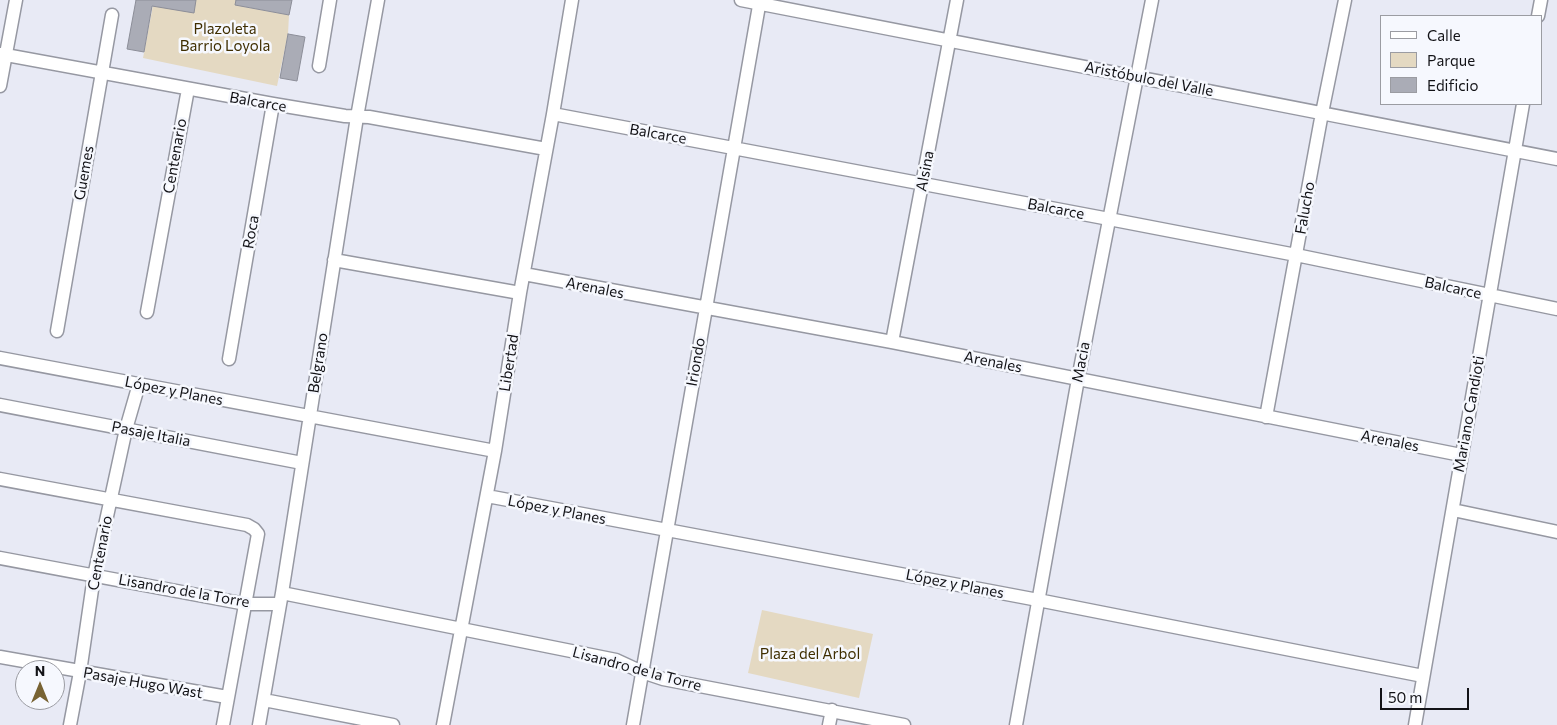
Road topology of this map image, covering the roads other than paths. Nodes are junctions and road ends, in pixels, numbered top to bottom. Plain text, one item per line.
1 (16, 0) edge
2 (330, 0) edge
3 (378, 0) edge
4 (572, 0) edge
5 (741, 0) edge
6 (957, 0) edge
7 (1152, 0) edge
8 (1345, 0) edge
9 (1541, 0) edge
10 (760, 2) edge
11 (112, 15) dead end
12 (1538, 15) edge
13 (949, 40) junction
14 (3, 54) edge
15 (319, 66) dead end
16 (102, 73) junction
17 (1136, 76) junction
18 (0, 86) edge
19 (188, 89) junction
20 (273, 104) junction
21 (1523, 105) edge
22 (1322, 112) junction
23 (553, 114) junction
24 (357, 117) junction
25 (735, 148) junction
26 (546, 149) junction
27 (1515, 151) junction
28 (1557, 159) edge
29 (923, 184) junction
30 (1109, 219) junction
31 (1296, 256) junction
32 (334, 260) junction
33 (524, 274) junction
34 (520, 292) junction
35 (1489, 296) junction
36 (706, 308) junction
37 (1557, 309) edge
38 (147, 312) dead end
39 (57, 332) dead end
40 (892, 342) junction
41 (0, 358) edge
42 (230, 359) dead end
43 (1078, 378) junction
44 (139, 384) junction
45 (0, 405) edge
46 (310, 417) junction
47 (1266, 417) junction
48 (126, 429) junction
49 (496, 451) junction
50 (1461, 455) junction
51 (302, 463) junction
52 (0, 479) edge
53 (487, 496) junction
54 (110, 500) junction
55 (1453, 510) junction
56 (667, 531) junction
57 (1557, 532) edge
58 (0, 558) edge
59 (94, 576) junction
60 (281, 598) junction
61 (1038, 600) junction
62 (246, 604) junction
63 (461, 629) junction
64 (0, 657) edge
65 (80, 672) junction
66 (642, 672) junction
67 (1423, 676) junction
68 (228, 697) junction
69 (264, 700) junction
70 (832, 710) junction
71 (70, 725) edge
72 (223, 725) edge
73 (258, 725) edge
74 (393, 725) edge
75 (443, 725) edge
76 (633, 725) edge
77 (829, 725) edge
78 (904, 725) edge
79 (1016, 725) edge
80 (1415, 725) edge

1 - 14 street
2 - 15 street
3 - 24 street, Belgrano
4 - 23 street, Libertad
5 - 10 street, Aristóbulo del Valle
6 - 13 street, Alsina
7 - 17 street, Macia
8 - 22 street, Falucho
9 - 12 street
10 - 13 street, Aristóbulo del Valle
10 - 25 street, Iriondo
11 - 16 street, Guemes
13 - 17 street, Aristóbulo del Valle
13 - 29 street, Alsina
14 - 16 street, Balcarce
14 - 18 street
16 - 19 street, Balcarce
16 - 39 street, Guemes
17 - 22 street, Aristóbulo del Valle
17 - 30 street, Macia
19 - 20 street, Balcarce
19 - 38 street, Centenario
20 - 24 street, Balcarce
20 - 42 street, Roca
21 - 27 street, Mariano Candioti
22 - 27 street, Aristóbulo del Valle
22 - 31 street, Falucho
23 - 25 street, Balcarce
23 - 26 street, Libertad
24 - 26 street, Balcarce
24 - 32 street, Belgrano
25 - 29 street, Balcarce
25 - 36 street, Iriondo
26 - 33 street, Libertad
27 - 28 street, Aristóbulo del Valle
27 - 35 street, Mariano Candioti
29 - 30 street, Balcarce
29 - 40 street, Alsina
30 - 31 street, Balcarce
30 - 43 street, Macia
31 - 35 street, Balcarce
31 - 47 street, Falucho
32 - 34 street
32 - 46 street, Belgrano
33 - 34 street, Libertad
33 - 36 street, Arenales
34 - 49 street, Libertad
35 - 37 street, Balcarce
35 - 50 street, Mariano Candioti
36 - 40 street, Arenales
36 - 56 street, Iriondo
40 - 43 street, Arenales
41 - 44 street, López y Planes
43 - 47 street, Arenales
43 - 61 street, Macia
44 - 46 street, López y Planes
44 - 48 street, Centenario
45 - 48 street, Pasaje Italia
46 - 49 street, López y Planes
46 - 51 street, Belgrano
47 - 50 street, Arenales
48 - 51 street, Pasaje Italia
48 - 54 street, Centenario
49 - 53 street, Libertad
50 - 55 street, Mariano Candioti
51 - 60 street, Belgrano
52 - 54 street
53 - 56 street, López y Planes
53 - 63 street, Libertad
54 - 59 street, Centenario
54 - 62 street
55 - 57 street
55 - 67 street, Mariano Candioti
56 - 61 street, López y Planes
56 - 66 street, Iriondo
58 - 59 street, Lisandro de la Torre
59 - 62 street, Lisandro de la Torre
59 - 65 street, Centenario
60 - 62 street, Lisandro de la Torre
60 - 63 street, Lisandro de la Torre
60 - 69 street, Belgrano
61 - 67 street, López y Planes
61 - 79 street, Macia
62 - 68 street
63 - 66 street, Lisandro de la Torre
63 - 75 street, Libertad
64 - 65 street, Pasaje Hugo Wast
65 - 68 street, Pasaje Hugo Wast
65 - 71 street, Centenario
66 - 70 street, Lisandro de la Torre
66 - 76 street, Iriondo
67 - 80 street, Mariano Candioti
68 - 72 street
69 - 73 street, Belgrano
69 - 74 street
70 - 77 street
70 - 78 street, Lisandro de la Torre

